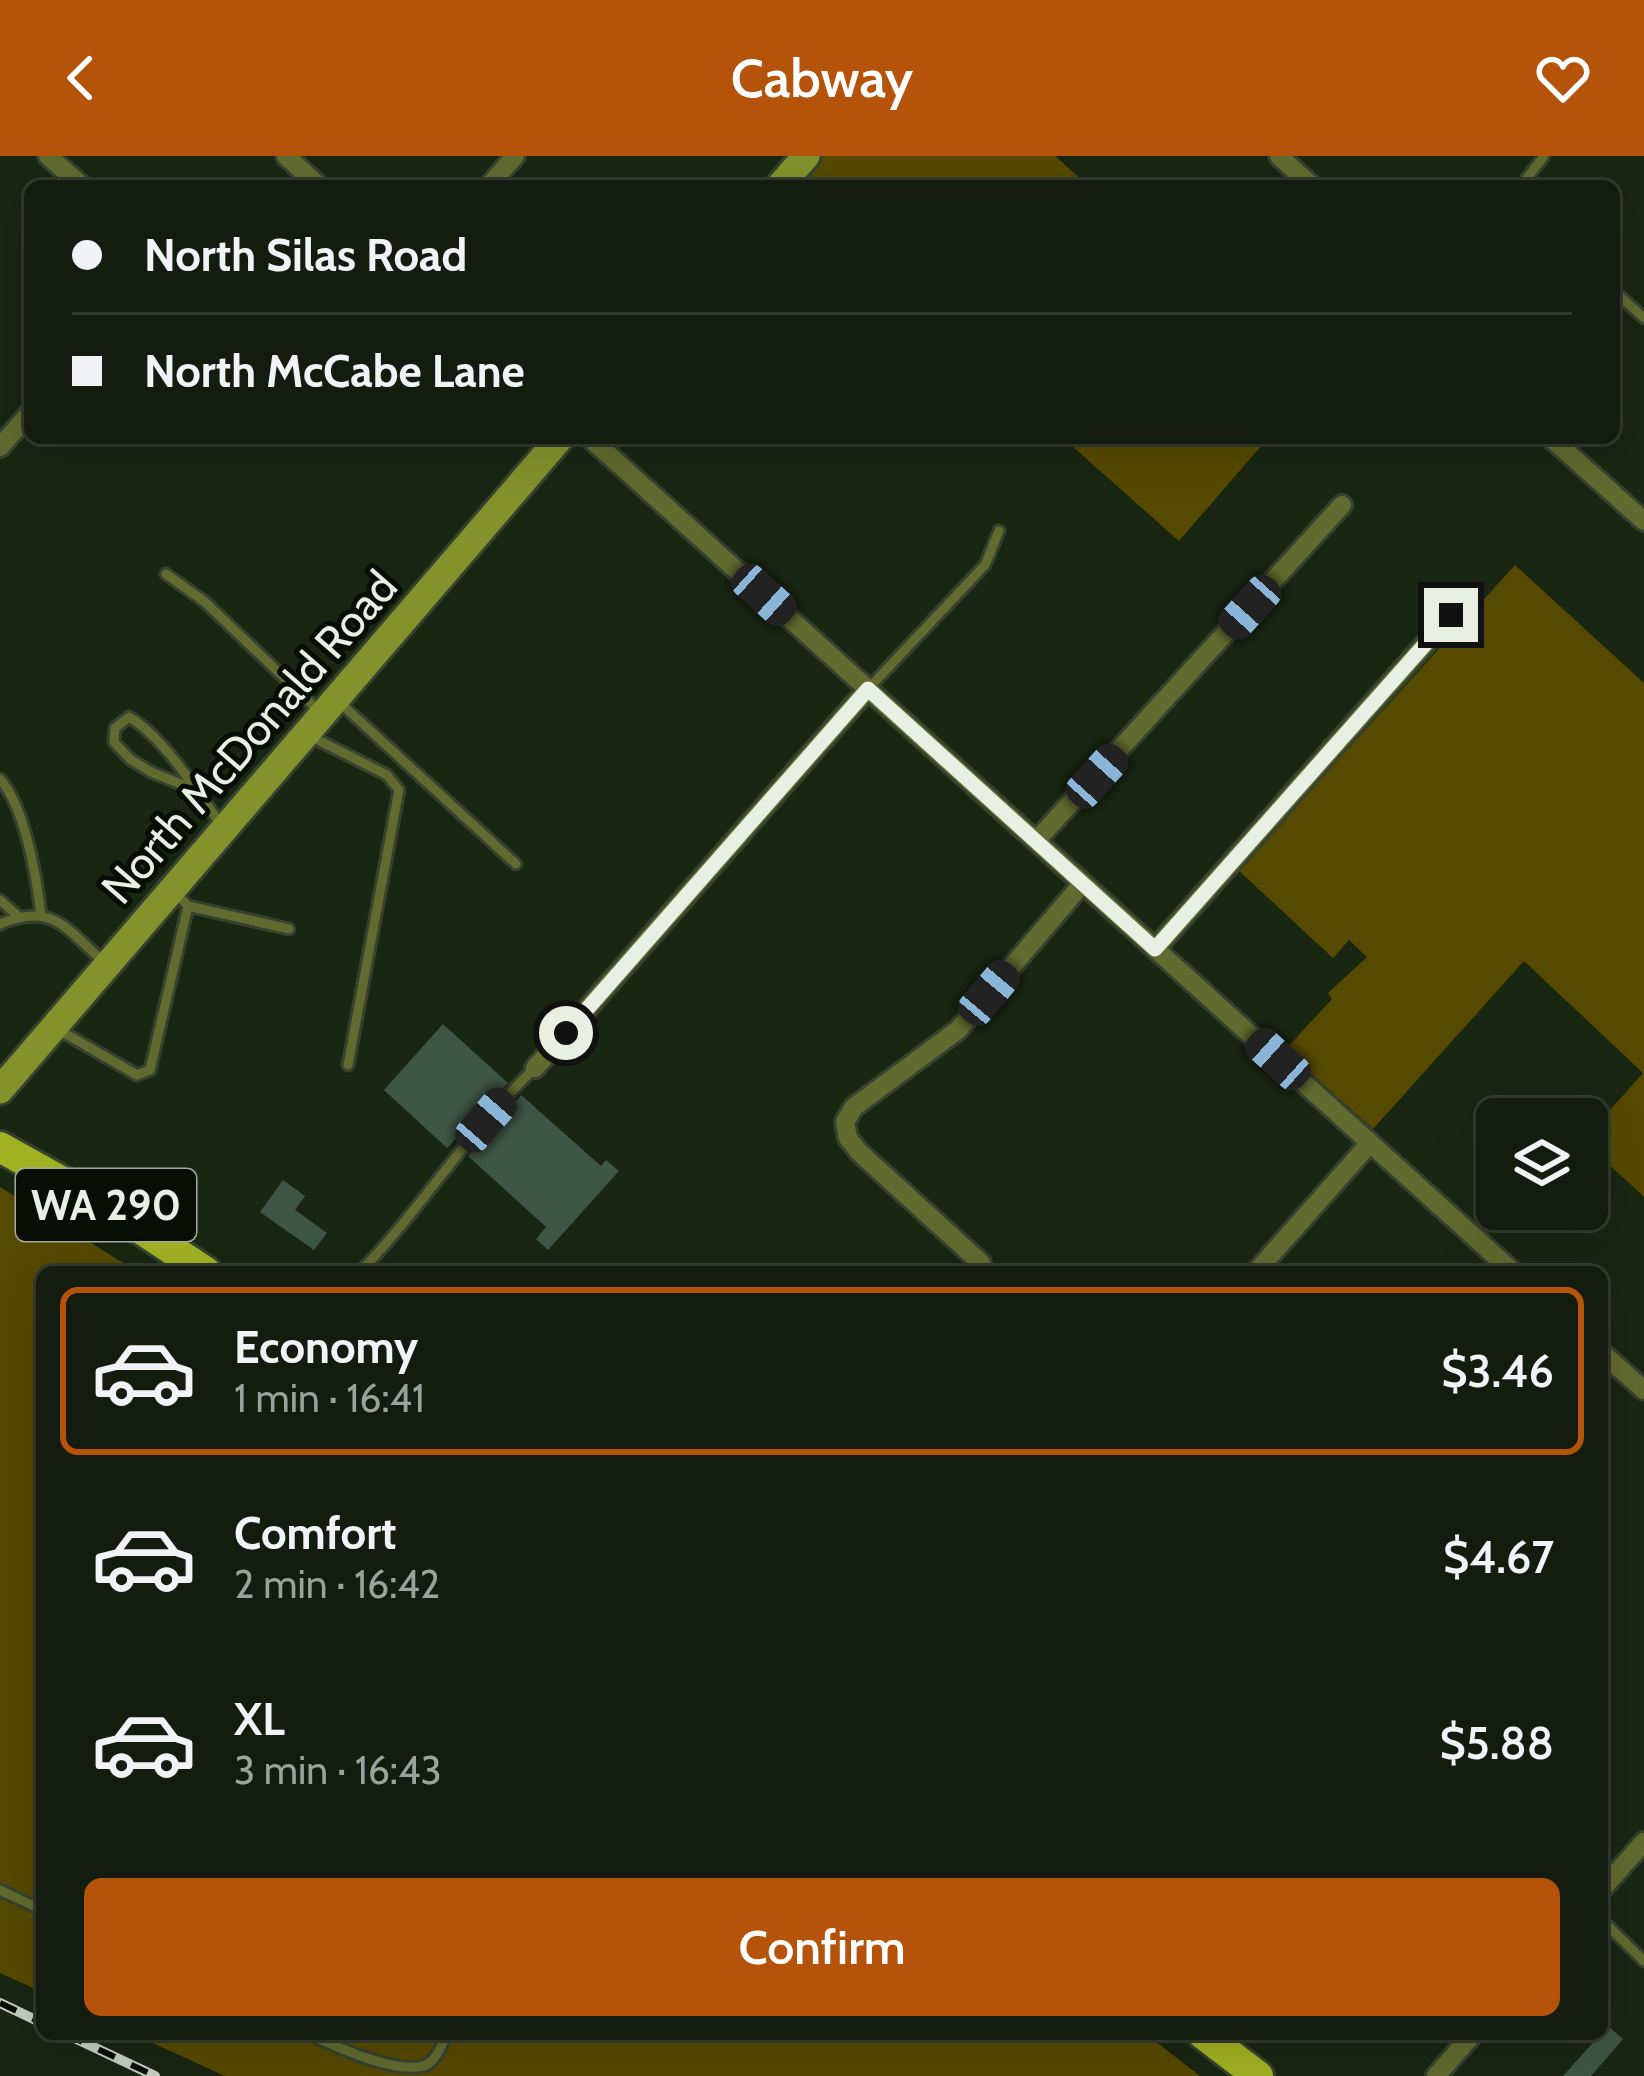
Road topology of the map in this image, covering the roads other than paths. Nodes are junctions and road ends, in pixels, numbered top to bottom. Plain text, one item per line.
1 (48, 156) edge
2 (286, 156) edge
3 (515, 156) edge
4 (806, 156) edge
5 (1279, 156) edge
6 (1544, 156) edge
7 (75, 180) edge
8 (312, 180) edge
9 (494, 180) edge
10 (785, 180) edge
11 (1305, 180) edge
12 (1526, 180) edge
13 (1620, 296) edge
14 (1644, 318) edge
15 (24, 420) edge
16 (555, 444) edge
17 (597, 444) edge
18 (1559, 444) edge
19 (0, 447) edge
20 (1342, 506) dead end
21 (1644, 521) edge
22 (999, 531) dead end
23 (166, 574) dead end
24 (1451, 615) dead end
25 (868, 689) junction
26 (323, 717) junction
27 (0, 779) edge
28 (195, 790) junction
29 (225, 831) junction
30 (1036, 841) junction
31 (516, 864) dead end
32 (1082, 884) junction
33 (181, 898) junction
34 (0, 900) edge
35 (19, 916) junction
36 (41, 916) junction
37 (0, 924) edge
38 (289, 929) dead end
39 (1155, 949) junction
40 (108, 965) junction
41 (54, 1027) junction
42 (348, 1065) dead end
43 (536, 1068) joint
44 (0, 1090) edge
45 (1370, 1143) junction
46 (0, 1147) edge
47 (197, 1266) edge
48 (365, 1266) edge
49 (977, 1266) edge
50 (1261, 1266) edge
51 (1506, 1266) edge
52 (1608, 1358) edge
53 (1644, 1390) edge
54 (1644, 1842) edge
55 (1608, 1882) edge
56 (0, 1890) edge
57 (36, 1907) edge
58 (1608, 1926) edge
59 (1644, 1960) edge
60 (322, 2040) edge
61 (444, 2040) edge
62 (1211, 2040) edge
63 (1468, 2040) edge
64 (1258, 2076) edge
65 (1436, 2076) edge

1 - 7 street
2 - 8 street
3 - 9 street
4 - 10 street
5 - 11 street
6 - 12 lane
13 - 14 lane
15 - 19 street
16 - 26 street, North McDonald Road
17 - 25 street
18 - 21 street
20 - 30 street
22 - 25 lane
23 - 26 lane
24 - 39 street
25 - 30 street
25 - 43 street
26 - 29 street, North McDonald Road
26 - 31 lane
26 - 42 lane
27 - 36 lane
28 - 28 lane
28 - 29 lane
29 - 33 street, North McDonald Road
30 - 32 street
32 - 39 street
32 - 49 street
33 - 38 lane
33 - 40 street, North McDonald Road
33 - 41 lane
34 - 35 lane
35 - 36 lane
35 - 37 lane
36 - 40 lane
39 - 45 street
40 - 41 street, North McDonald Road
41 - 44 street, North McDonald Road
43 - 48 lane
45 - 50 street
45 - 51 street
46 - 47 main road, WA 290
52 - 53 street
54 - 55 street
56 - 57 lane
58 - 59 lane
60 - 61 lane
62 - 64 main road
63 - 65 street

